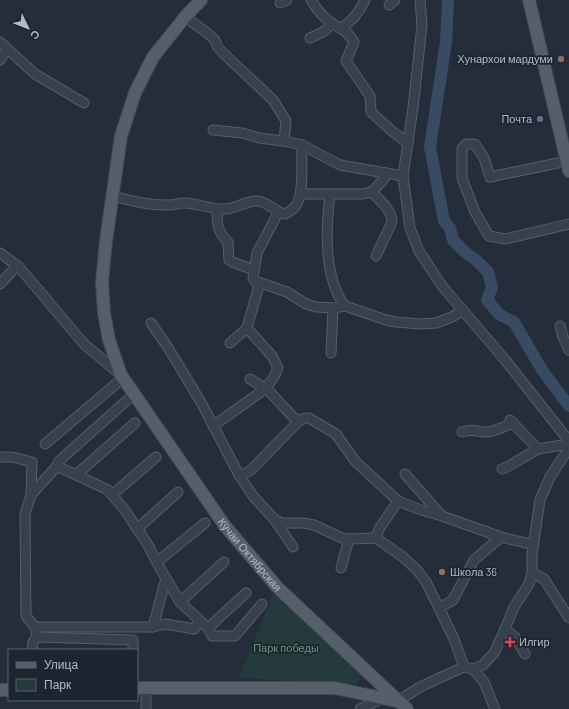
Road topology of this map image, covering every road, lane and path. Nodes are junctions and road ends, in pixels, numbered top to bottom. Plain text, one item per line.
1 (201, 0) edge
2 (311, 0) edge
3 (365, 0) edge
4 (420, 0) edge
5 (529, 0) edge
6 (185, 18) junction
7 (332, 24) junction
8 (342, 28) junction
9 (310, 38) dead end
10 (0, 42) edge
11 (7, 49) junction
12 (0, 60) edge
13 (84, 103) dead end
14 (213, 130) dead end
15 (284, 141) junction
16 (408, 143) junction
17 (302, 145) junction
18 (567, 157) edge
19 (386, 173) junction
20 (403, 176) junction
21 (372, 192) junction
22 (301, 194) junction
23 (330, 194) junction
24 (113, 196) junction
25 (218, 209) junction
26 (278, 213) junction
27 (569, 224) edge
28 (0, 253) edge
29 (376, 256) dead end
30 (17, 266) junction
31 (254, 270) junction
32 (255, 281) junction
33 (0, 284) edge
34 (345, 306) junction
35 (333, 308) junction
36 (463, 310) junction
37 (151, 323) dead end
38 (560, 326) dead end
39 (247, 328) junction
40 (230, 343) dead end
41 (569, 350) edge
42 (331, 353) dead end
43 (122, 376) junction
44 (250, 379) dead end
45 (265, 389) junction
46 (134, 394) junction
47 (299, 421) junction
48 (135, 423) dead end
49 (213, 426) junction
50 (462, 432) dead end
51 (569, 441) edge
52 (46, 444) dead end
53 (569, 446) edge
54 (538, 449) junction
55 (0, 457) edge
56 (156, 457) dead end
57 (57, 466) junction
58 (502, 469) dead end
59 (239, 474) junction
60 (405, 474) dead end
61 (76, 475) junction
62 (178, 492) dead end
63 (31, 495) junction
64 (112, 495) junction
65 (398, 501) junction
66 (442, 516) junction
67 (274, 519) junction
68 (205, 523) dead end
69 (137, 529) junction
70 (501, 537) junction
71 (376, 538) junction
72 (349, 539) junction
73 (534, 546) junction
74 (293, 547) dead end
75 (157, 562) junction
76 (224, 562) dead end
77 (341, 568) dead end
78 (532, 573) junction
79 (166, 578) junction
80 (246, 593) dead end
81 (180, 602) junction
82 (262, 604) dead end
83 (439, 608) junction
84 (569, 618) edge
85 (199, 621) junction
86 (153, 627) junction
87 (208, 628) junction
88 (505, 629) junction
89 (36, 632) junction
90 (32, 649) edge
91 (133, 649) edge
92 (525, 654) dead end
93 (468, 668) junction
94 (141, 688) edge
95 (381, 704) edge
96 (402, 705) edge
97 (146, 709) edge
98 (360, 709) edge
99 (495, 709) edge

1 - 6 main road, Кӯчаи Октябрская
2 - 7 street
3 - 8 street
4 - 16 street
5 - 18 main road
6 - 15 street
6 - 24 main road, Кӯчаи Октябрская
7 - 8 street
7 - 9 street
8 - 16 street
10 - 11 street
11 - 12 street
11 - 13 street
14 - 15 street
15 - 17 street
16 - 20 street
17 - 19 street
17 - 22 street
18 - 27 street
19 - 20 street
19 - 21 street
20 - 36 street
21 - 23 street
21 - 29 street
22 - 23 street
22 - 26 street
23 - 34 street
24 - 25 street
24 - 43 main road, Кӯчаи Октябрская
25 - 26 street
25 - 31 street
26 - 31 street
28 - 30 street
30 - 33 street
30 - 43 street
31 - 32 street
32 - 35 street
32 - 39 street
34 - 35 street
34 - 36 street
35 - 42 street
36 - 51 street
37 - 49 street
38 - 41 street
39 - 40 street
39 - 45 street
43 - 46 main road, Кӯчаи Октябрская
43 - 52 street
44 - 45 street
45 - 47 street
45 - 49 street
46 - 57 street
46 - 96 main road, Кӯчаи Октябрская
47 - 59 street
47 - 65 street
48 - 61 street
49 - 59 street
50 - 54 street
53 - 54 street
53 - 73 street
54 - 58 street
55 - 63 street
56 - 64 street
57 - 61 street
57 - 63 street
59 - 67 street
60 - 66 street
61 - 64 street
62 - 69 street
63 - 89 street
64 - 69 street
65 - 66 street
65 - 71 street
66 - 70 street
67 - 72 street
67 - 74 street
68 - 75 street
69 - 75 street
70 - 73 street
70 - 83 street
71 - 72 street
71 - 83 street
72 - 77 street
73 - 78 street
75 - 79 street
76 - 81 street
78 - 84 street
78 - 88 street
79 - 81 street
79 - 86 street
80 - 87 street
81 - 85 street
82 - 87 street
83 - 93 street
85 - 86 street
85 - 87 street
86 - 89 street
88 - 92 street
88 - 93 street
89 - 90 street
89 - 91 street
93 - 96 street
93 - 99 street
94 - 95 main road
94 - 97 street
95 - 96 main road
95 - 98 street

